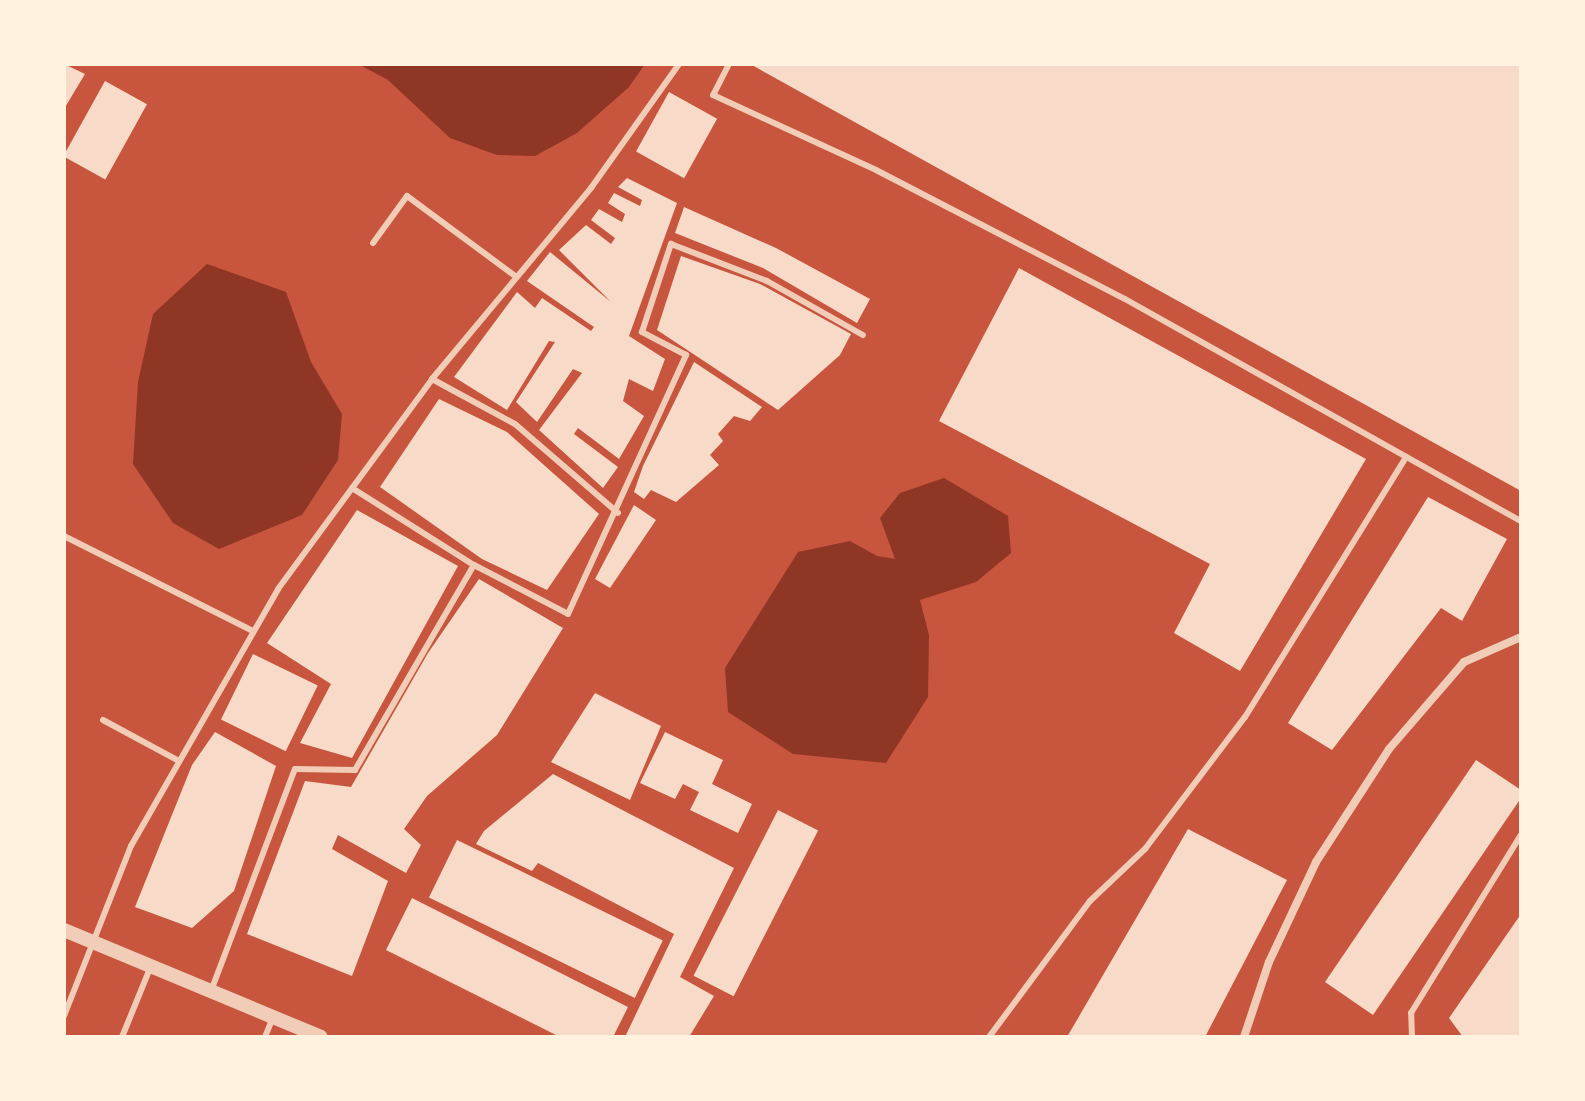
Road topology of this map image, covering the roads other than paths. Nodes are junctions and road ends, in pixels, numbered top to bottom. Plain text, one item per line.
1 (679, 64) edge
2 (729, 64) edge
3 (373, 243) dead end
4 (515, 276) junction
5 (863, 335) dead end
6 (432, 379) junction
7 (1406, 457) junction
8 (352, 488) junction
9 (618, 513) junction
10 (1521, 521) edge
11 (64, 536) edge
12 (474, 565) junction
13 (253, 631) junction
14 (1521, 637) edge
15 (103, 720) dead end
16 (177, 760) junction
17 (1521, 835) edge
18 (64, 930) edge
19 (93, 942) junction
20 (151, 966) junction
21 (211, 991) junction
22 (64, 1016) edge
23 (273, 1017) junction
24 (122, 1037) edge
25 (265, 1037) edge
26 (321, 1037) edge
27 (989, 1037) edge
28 (1244, 1037) edge
29 (1412, 1037) edge

1 - 4 lane
2 - 7 lane
3 - 4 lane
4 - 6 lane
5 - 9 lane
6 - 8 lane
6 - 9 lane
7 - 10 lane
7 - 27 lane
8 - 12 lane
8 - 13 lane
9 - 12 lane
11 - 13 lane
12 - 21 lane
13 - 16 lane
14 - 28 street
15 - 16 lane
16 - 19 lane
17 - 29 lane
18 - 19 street
19 - 20 street
19 - 22 lane
20 - 21 street
20 - 24 lane
21 - 23 street
23 - 25 lane
23 - 26 street

